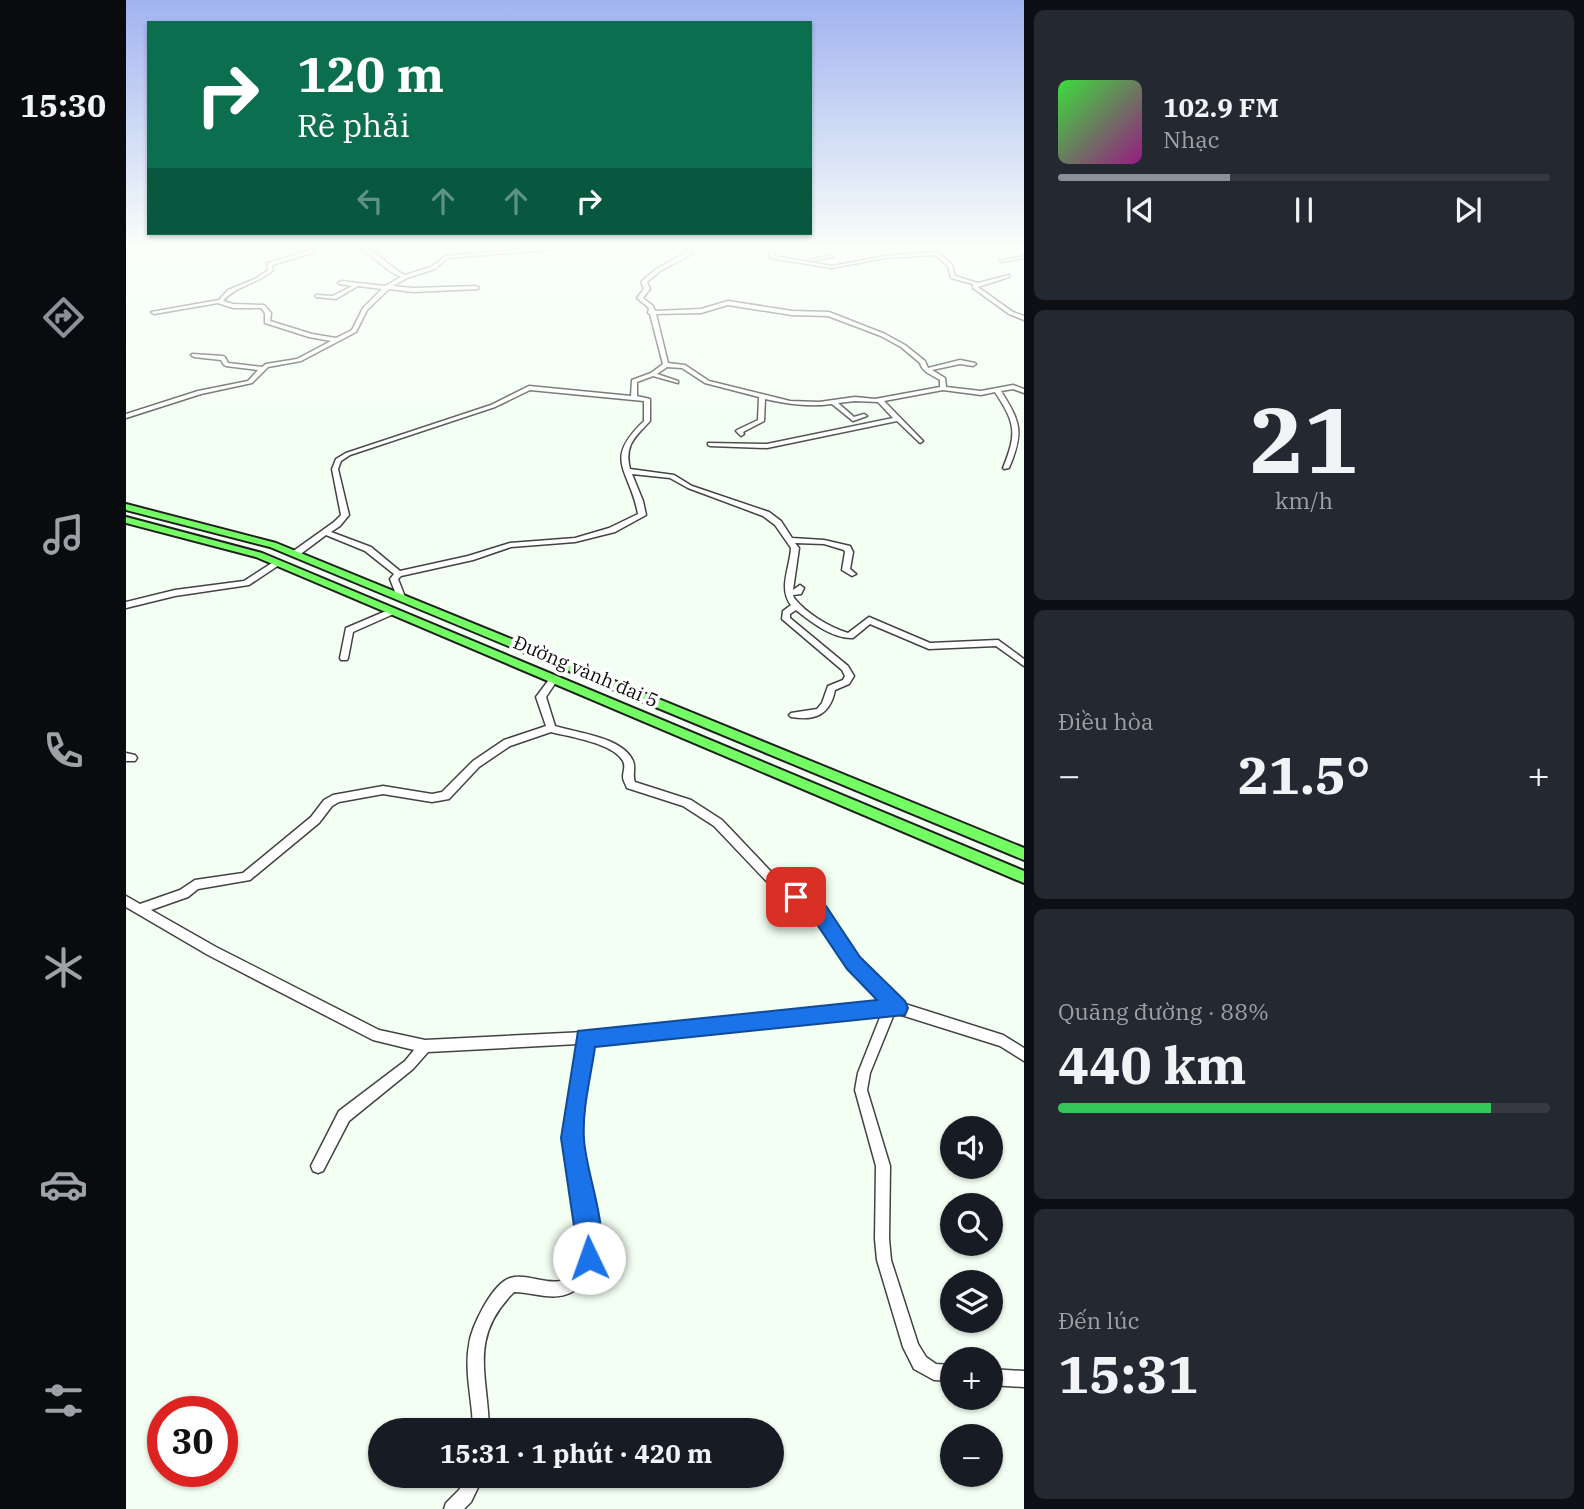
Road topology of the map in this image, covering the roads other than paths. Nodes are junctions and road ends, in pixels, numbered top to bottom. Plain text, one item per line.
1 (268, 316) edge
2 (362, 316) edge
3 (653, 316) edge
4 (835, 316) edge
5 (337, 340) junction
6 (194, 355) dead end
7 (973, 364) dead end
8 (666, 365) junction
9 (262, 369) junction
10 (926, 370) junction
11 (653, 374) junction
12 (676, 382) dead end
13 (943, 388) junction
14 (997, 390) junction
15 (1024, 391) edge
16 (634, 396) junction
17 (762, 396) junction
18 (880, 401) junction
19 (833, 402) junction
20 (126, 416) edge
21 (864, 416) dead end
22 (898, 419) junction
23 (741, 434) dead end
24 (920, 441) dead end
25 (710, 444) dead end
26 (1006, 468) dead end
27 (626, 471) junction
28 (126, 507) edge
29 (126, 520) edge
30 (324, 532) junction
31 (791, 540) junction
32 (295, 554) junction
33 (278, 563) junction
34 (852, 574) dead end
35 (398, 575) junction
36 (800, 588) dead end
37 (789, 593) junction
38 (401, 597) junction
39 (126, 605) edge
40 (796, 606) junction
41 (393, 611) junction
42 (344, 658) dead end
43 (1024, 663) edge
44 (554, 679) junction
45 (794, 715) dead end
46 (551, 728) junction
47 (1024, 854) edge
48 (1024, 877) edge
49 (126, 901) edge
50 (139, 909) junction
51 (894, 1008) junction
52 (586, 1038) junction
53 (425, 1046) junction
54 (1024, 1055) edge
55 (318, 1166) dead end
56 (940, 1372) edge
57 (1003, 1378) edge
58 (1024, 1379) edge
59 (480, 1418) edge
60 (469, 1488) edge
61 (452, 1509) edge

1 - 5 street
2 - 5 street
3 - 8 street
4 - 10 street
5 - 9 street
6 - 9 street
7 - 10 street
8 - 11 street
8 - 17 street
9 - 20 street
10 - 13 street
11 - 12 street
11 - 16 street
13 - 14 street
13 - 18 street
14 - 15 street
14 - 26 street
16 - 27 street
16 - 30 street
17 - 19 street
17 - 23 street
18 - 19 street
18 - 22 street
19 - 21 street
22 - 24 street
22 - 25 street
27 - 31 street
27 - 35 street
28 - 32 main road, Đường vành đai 5
29 - 33 main road, Đường vành đai 5
30 - 32 street
30 - 35 street
31 - 34 street
31 - 37 street
32 - 38 main road, Đường vành đai 5
33 - 39 street
33 - 41 main road, Đường vành đai 5
35 - 38 street
36 - 37 street
37 - 40 street
38 - 47 main road, Đường vành đai 5
40 - 43 street
40 - 45 street
41 - 42 street
41 - 44 main road, Đường vành đai 5
44 - 46 street
44 - 48 main road, Đường vành đai 5
46 - 50 street
46 - 51 street
49 - 50 street
50 - 53 street
51 - 52 street
51 - 54 street
51 - 56 street
52 - 53 street
52 - 59 street
53 - 55 street
57 - 58 street
60 - 61 street

